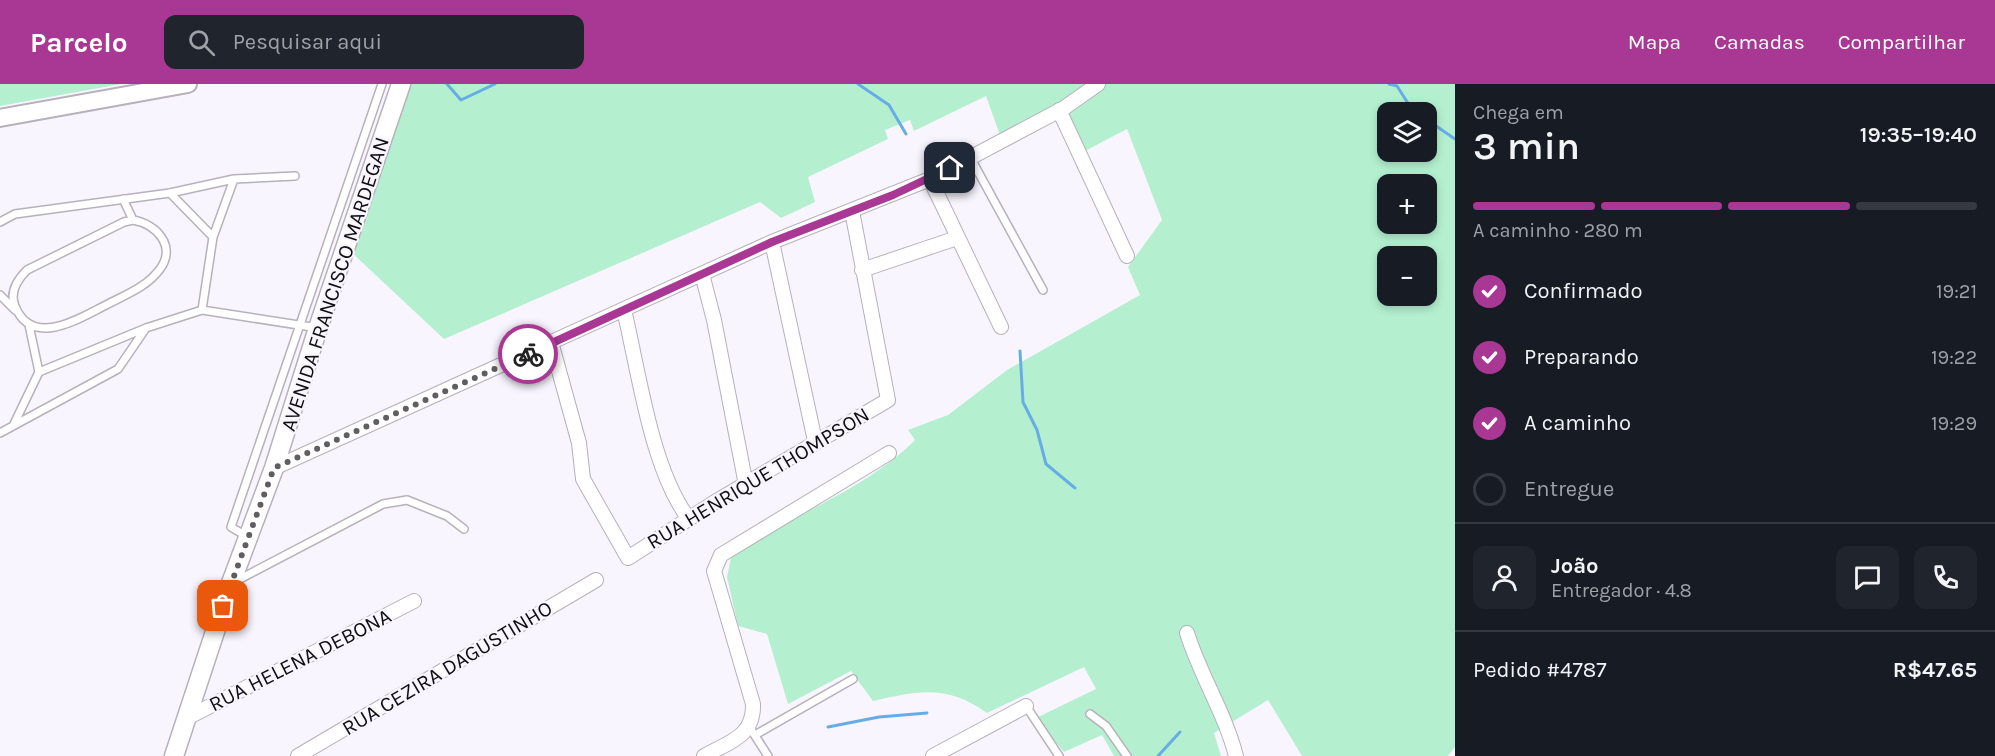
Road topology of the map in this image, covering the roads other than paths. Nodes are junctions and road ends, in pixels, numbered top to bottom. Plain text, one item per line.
1 (188, 84) edge
2 (382, 84) edge
3 (401, 84) edge
4 (1098, 84) edge
5 (1062, 109) junction
6 (0, 118) edge
7 (970, 157) junction
8 (295, 176) dead end
9 (234, 178) junction
10 (930, 179) junction
11 (170, 193) junction
12 (123, 199) junction
13 (852, 211) junction
14 (133, 220) junction
15 (0, 222) edge
16 (213, 237) junction
17 (957, 238) junction
18 (772, 242) junction
19 (1127, 256) dead end
20 (862, 270) junction
21 (702, 274) junction
22 (1043, 290) dead end
23 (0, 295) edge
24 (202, 310) junction
25 (624, 310) junction
26 (18, 315) junction
27 (299, 324) junction
28 (29, 325) junction
29 (1001, 327) dead end
30 (146, 328) junction
31 (318, 328) junction
32 (550, 342) junction
33 (39, 372) junction
34 (14, 426) junction
35 (0, 433) edge
36 (815, 441) junction
37 (889, 453) dead end
38 (272, 476) junction
39 (249, 477) junction
40 (746, 485) junction
41 (689, 519) junction
42 (464, 529) dead end
43 (248, 537) junction
44 (596, 580) dead end
45 (231, 584) junction
46 (414, 601) dead end
47 (1187, 633) dead end
48 (853, 679) dead end
49 (1026, 706) joint
50 (1090, 714) dead end
51 (185, 719) junction
52 (752, 731) junction
53 (174, 756) edge
54 (298, 756) edge
55 (704, 756) edge
56 (768, 756) edge
57 (933, 756) edge
58 (1059, 756) edge
59 (1127, 756) edge
60 (1236, 756) edge

1 - 6 street
2 - 27 lane
3 - 31 main road, AVENIDA FRANCISCO MARDEGAN
4 - 5 street
5 - 7 street
5 - 19 street
7 - 10 street
7 - 22 lane
8 - 9 lane
9 - 11 lane
9 - 16 lane
10 - 13 street
10 - 17 street
11 - 12 lane
11 - 16 lane
12 - 14 lane
12 - 15 lane
13 - 18 street
13 - 20 street
14 - 26 lane
14 - 28 lane
16 - 24 lane
17 - 20 street
17 - 29 street
18 - 21 street
18 - 36 street
20 - 36 street, RUA HENRIQUE THOMPSON
21 - 25 street
21 - 40 street
23 - 26 lane
24 - 27 lane
24 - 30 lane
25 - 32 street
25 - 41 street
26 - 28 lane
27 - 31 lane
27 - 39 lane
28 - 33 lane
30 - 33 lane
30 - 34 lane
31 - 38 main road, AVENIDA FRANCISCO MARDEGAN
32 - 38 street
32 - 41 street, RUA HENRIQUE THOMPSON
33 - 34 lane
34 - 35 lane
36 - 40 street, RUA HENRIQUE THOMPSON
37 - 52 street
38 - 39 lane
38 - 43 main road, AVENIDA FRANCISCO MARDEGAN
39 - 43 lane
40 - 41 street, RUA HENRIQUE THOMPSON
42 - 45 lane
43 - 45 main road, AVENIDA FRANCISCO MARDEGAN
44 - 54 street, RUA CEZIRA DAGUSTINHO
45 - 51 main road, AVENIDA FRANCISCO MARDEGAN
46 - 51 street, RUA HELENA DEBONA
47 - 60 street
48 - 52 lane
49 - 57 street
49 - 58 lane
50 - 59 lane
51 - 53 main road, AVENIDA FRANCISCO MARDEGAN
52 - 55 street
52 - 56 lane

